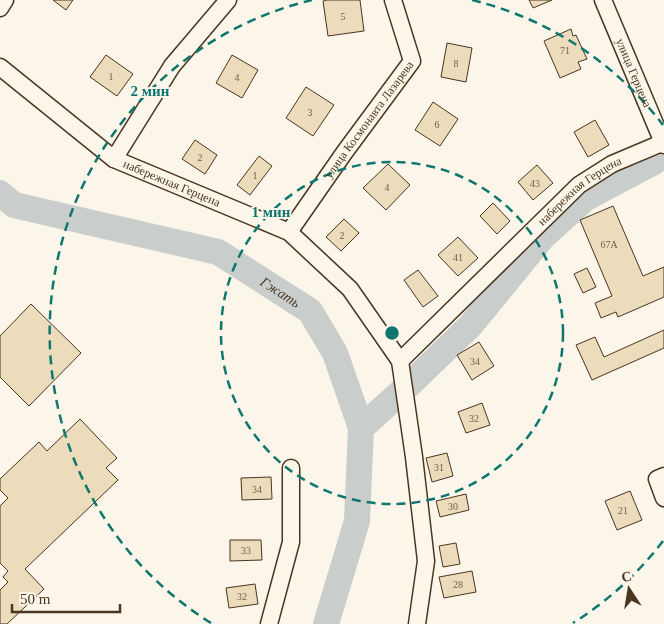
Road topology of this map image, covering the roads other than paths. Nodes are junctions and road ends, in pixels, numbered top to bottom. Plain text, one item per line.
1 (5, 0) edge
2 (228, 0) edge
3 (393, 0) edge
4 (603, 0) edge
5 (0, 8) edge
6 (0, 68) edge
7 (664, 144) edge
8 (114, 159) junction
9 (289, 232) junction
10 (400, 361) junction
11 (291, 468) dead end
12 (661, 478) edge
13 (664, 498) edge
14 (269, 624) edge
15 (417, 624) edge

1 - 5 street
2 - 8 street
3 - 9 street, улица Космонавта Лазарева
4 - 7 street, улица Герцена
6 - 8 street, набережная Герцена
7 - 10 street, набережная Герцена
8 - 9 street, набережная Герцена
9 - 10 street, набережная Герцена
10 - 15 street, набережная Герцена
11 - 14 street
12 - 13 street

